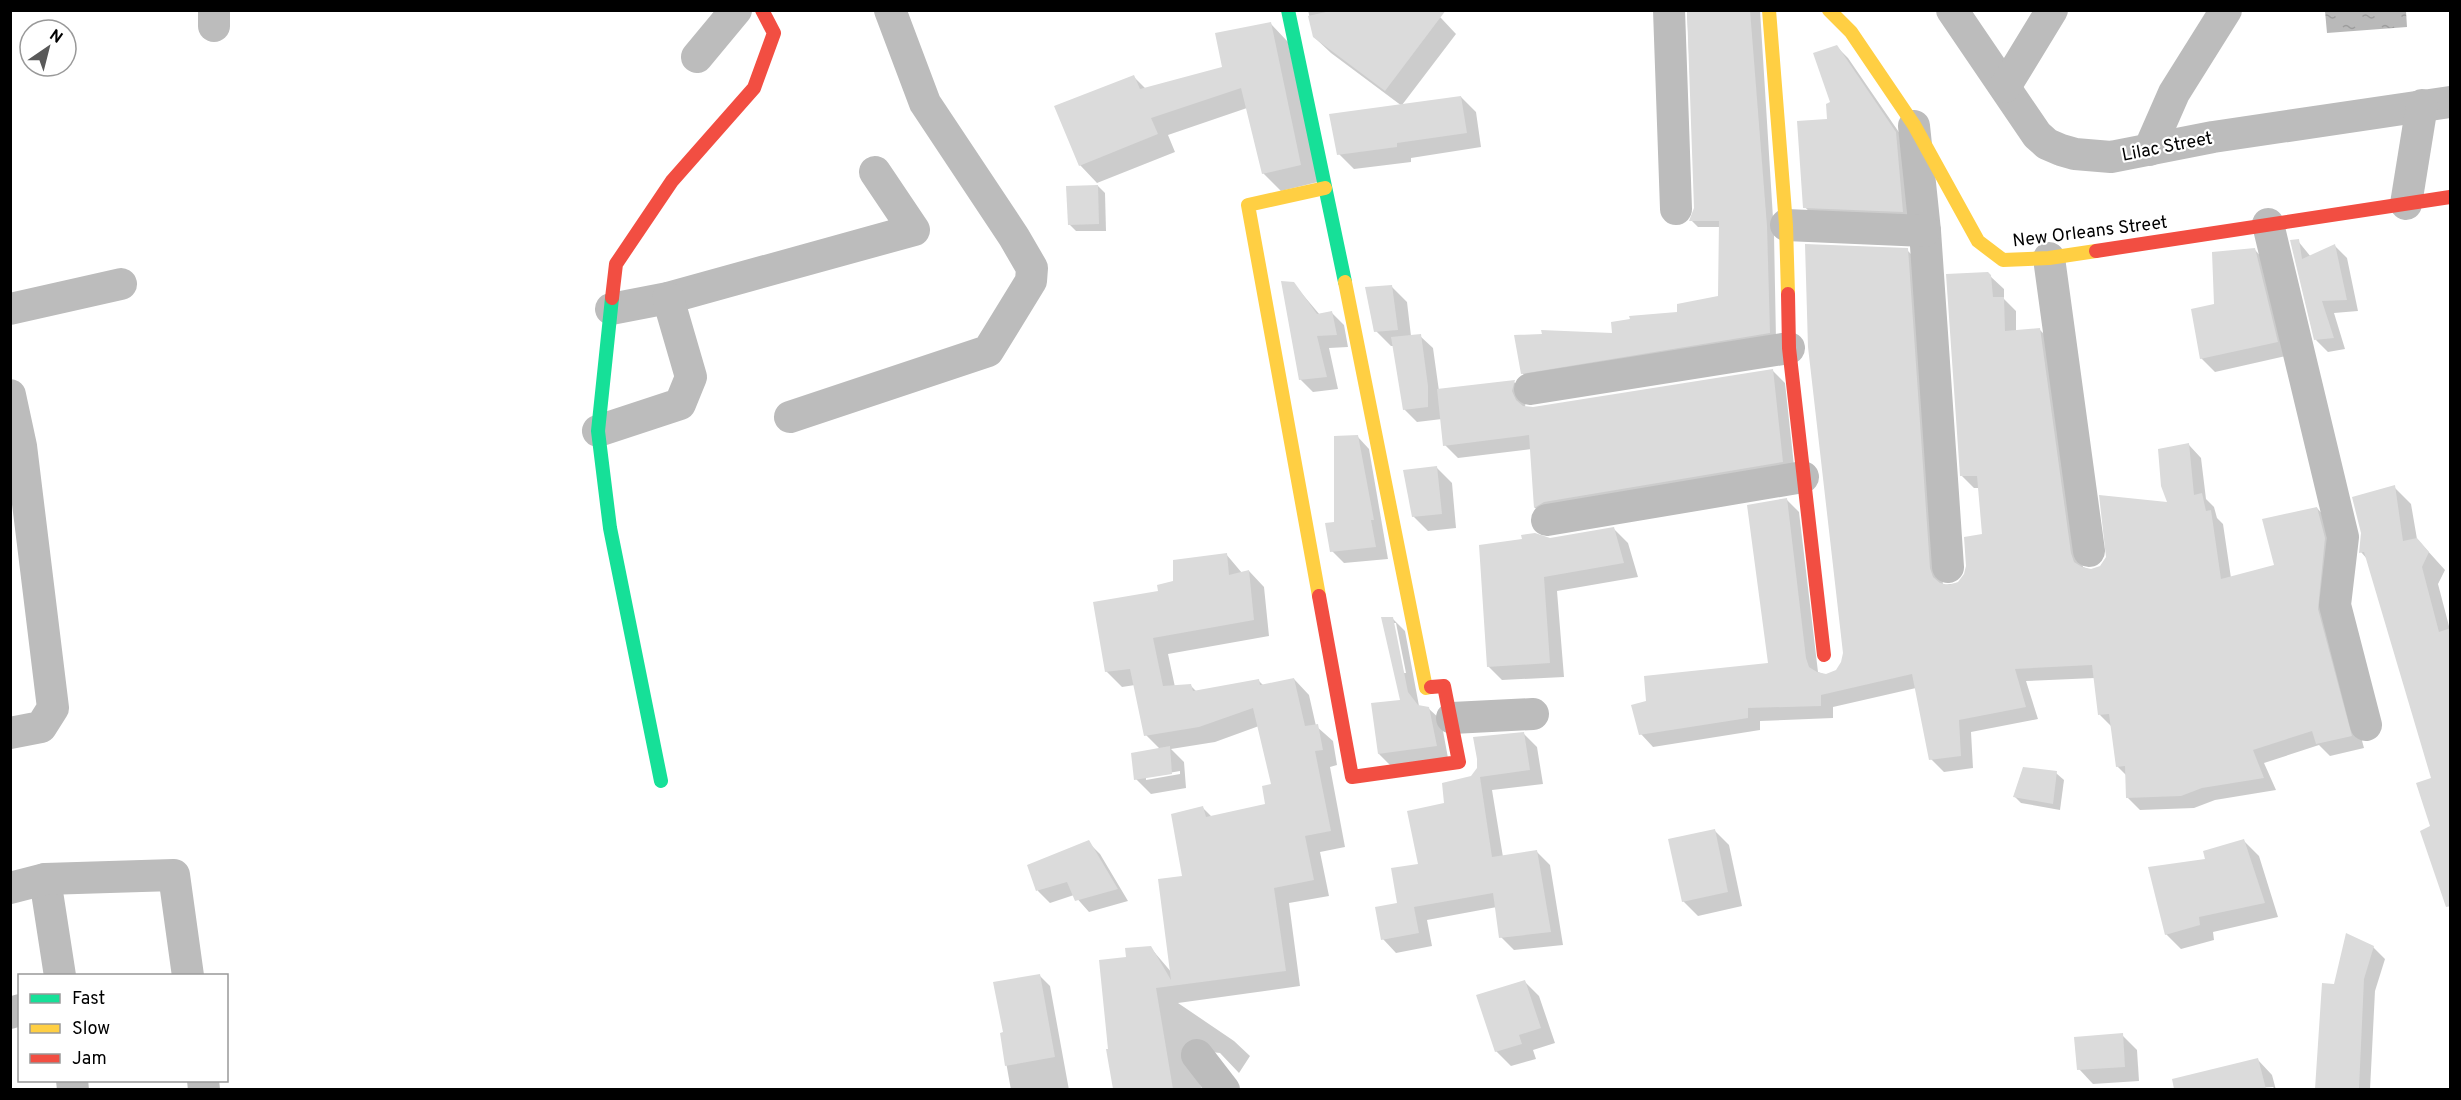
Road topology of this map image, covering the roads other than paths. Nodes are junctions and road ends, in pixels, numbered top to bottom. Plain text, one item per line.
1 (736, 10) edge
2 (762, 10) edge
3 (890, 10) edge
4 (1288, 10) edge
5 (1669, 10) edge
6 (1769, 10) edge
7 (1829, 10) edge
8 (1952, 10) edge
9 (2052, 10) edge
10 (2226, 10) edge
11 (697, 57) dead end
12 (2004, 87) junction
13 (2436, 104) edge
14 (1914, 125) junction
15 (2149, 150) junction
16 (875, 172) dead end
17 (1325, 188) junction
18 (2451, 197) edge
19 (2406, 204) junction
20 (1676, 209) dead end
21 (2268, 224) junction
22 (1786, 225) junction
23 (1925, 231) junction
24 (2049, 258) junction
25 (121, 284) dead end
26 (668, 298) junction
27 (10, 309) edge
28 (611, 309) junction
29 (1789, 348) junction
30 (1530, 389) dead end
31 (10, 396) edge
32 (790, 417) dead end
33 (598, 431) junction
34 (16, 446) edge
35 (1803, 477) junction
36 (1547, 520) dead end
37 (21, 533) edge
38 (2089, 551) dead end
39 (1948, 567) dead end
40 (1824, 656) dead end
41 (1533, 714) dead end
42 (1452, 718) junction
43 (2366, 725) dead end
44 (10, 733) edge
45 (662, 781) dead end
46 (45, 879) junction
47 (10, 888) edge
48 (60, 974) edge
49 (188, 974) edge
50 (1197, 1055) dead end
51 (1224, 1089) edge

1 - 11 street
2 - 28 street
3 - 32 street
4 - 17 street
5 - 20 street
6 - 22 street
7 - 14 street, New Orleans Street
8 - 12 street, Lilac Street
9 - 12 street
10 - 15 street
12 - 15 street, Lilac Street
13 - 15 street, Lilac Street
13 - 19 street
14 - 23 street
14 - 24 street, New Orleans Street
16 - 26 street
17 - 42 street
17 - 42 street
18 - 19 street, New Orleans Street
19 - 21 street, New Orleans Street
21 - 24 street, New Orleans Street
21 - 43 street
22 - 23 street
22 - 29 street
23 - 39 street
24 - 38 street
25 - 27 street
26 - 28 street
26 - 33 street
28 - 33 street
29 - 30 street
29 - 35 street
31 - 34 street
33 - 45 street
34 - 37 street
35 - 36 street
35 - 40 street
37 - 44 street
41 - 42 street
46 - 47 street
46 - 48 street
46 - 49 street
50 - 51 street

